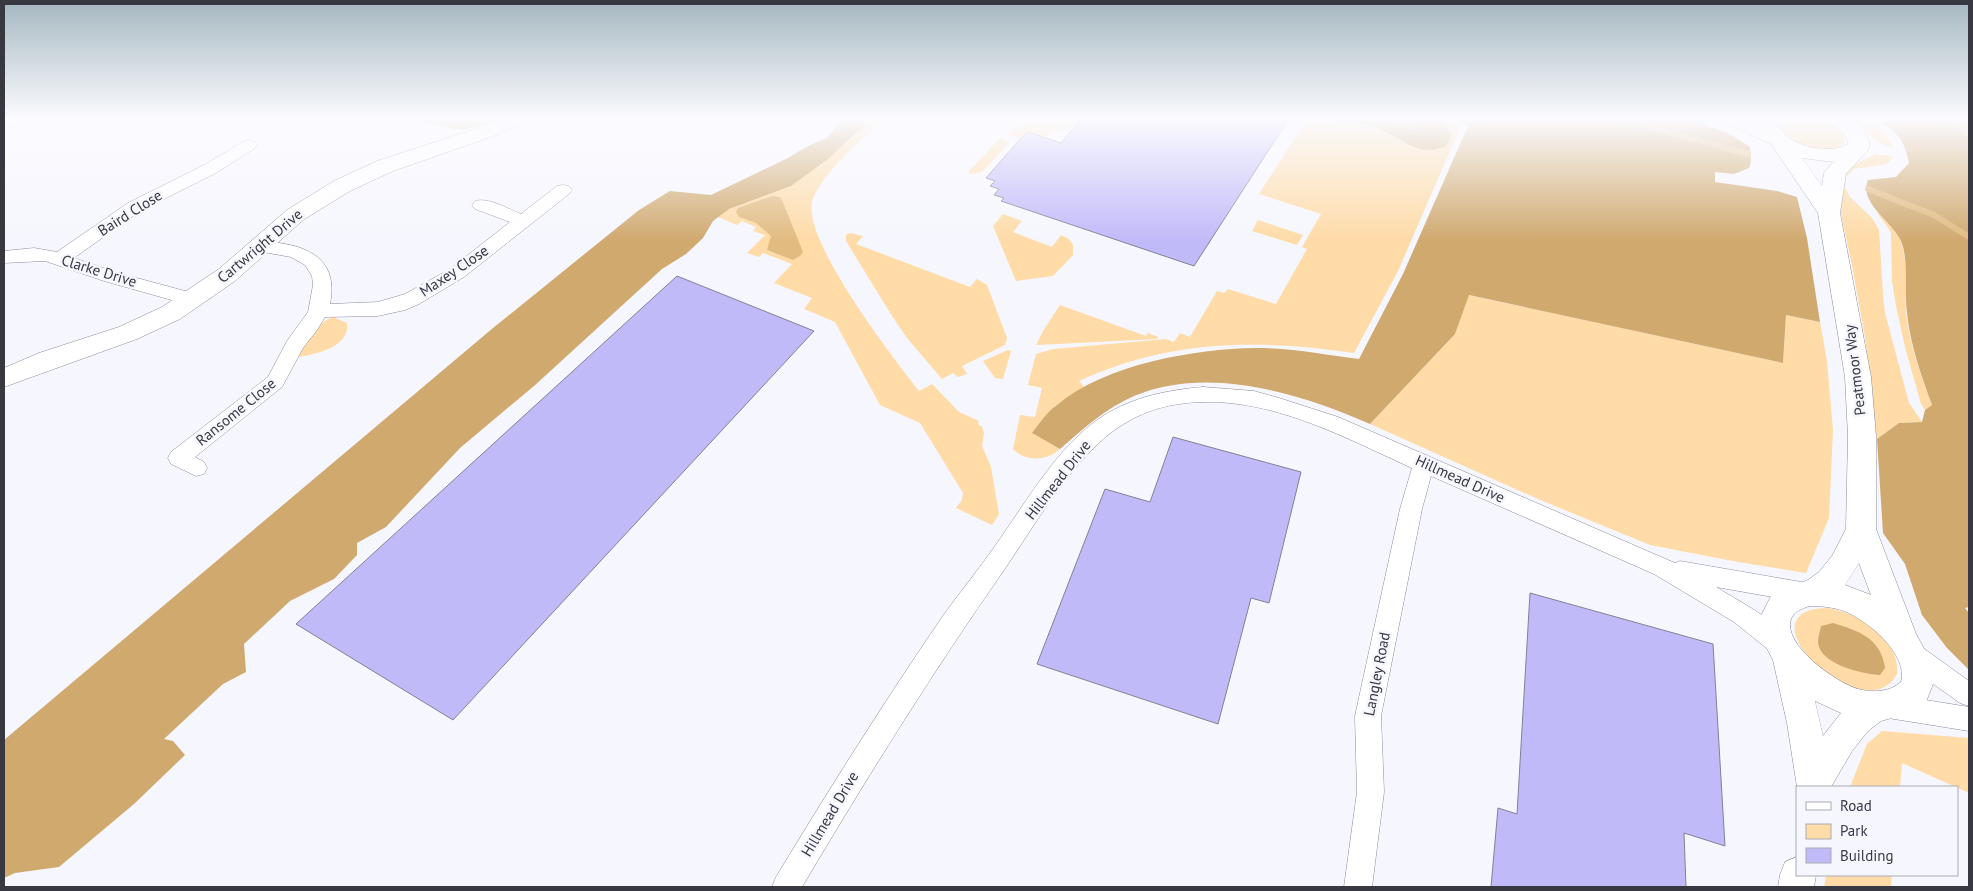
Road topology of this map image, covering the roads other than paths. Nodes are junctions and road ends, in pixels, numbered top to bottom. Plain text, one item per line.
1 (228, 159) edge
2 (231, 159) edge
3 (407, 159) edge
4 (1791, 159) edge
5 (1848, 159) edge
6 (249, 164) dead end
7 (563, 190) dead end
8 (481, 205) dead end
9 (1829, 213) junction
10 (523, 221) junction
11 (258, 246) junction
12 (4, 257) edge
13 (60, 259) junction
14 (193, 300) junction
15 (319, 311) junction
16 (4, 378) edge
17 (1424, 464) junction
18 (196, 468) dead end
19 (1861, 529) junction
20 (1662, 567) junction
21 (1810, 593) junction
22 (1908, 646) junction
23 (1784, 652) junction
24 (1969, 695) edge
25 (1882, 706) junction
26 (1969, 719) edge
27 (1814, 785) edge
28 (786, 887) edge
29 (1358, 887) edge

1 - 13 street, Baird Close
2 - 6 street
3 - 11 main road, Cartwright Drive
4 - 9 main road, Peatmoor Way
5 - 9 main road, Peatmoor Way
7 - 10 street, Maxey Close
8 - 10 street
9 - 19 main road, Peatmoor Way
10 - 15 street, Maxey Close
11 - 14 main road, Cartwright Drive
11 - 15 street, Ransome Close
12 - 13 street, Clarke Drive
13 - 14 street, Clarke Drive
14 - 16 main road, Cartwright Drive
15 - 18 street, Ransome Close
17 - 20 street, Hillmead Drive
17 - 28 street, Hillmead Drive
17 - 29 street, Langley Road
19 - 21 main road, Peatmoor Way
19 - 22 main road, Peatmoor Way
20 - 21 street, Hillmead Drive
20 - 23 street, Hillmead Drive
21 - 22 main road
21 - 23 main road
22 - 24 street
22 - 25 main road
23 - 25 main road
23 - 27 main road
25 - 26 street
25 - 27 main road

